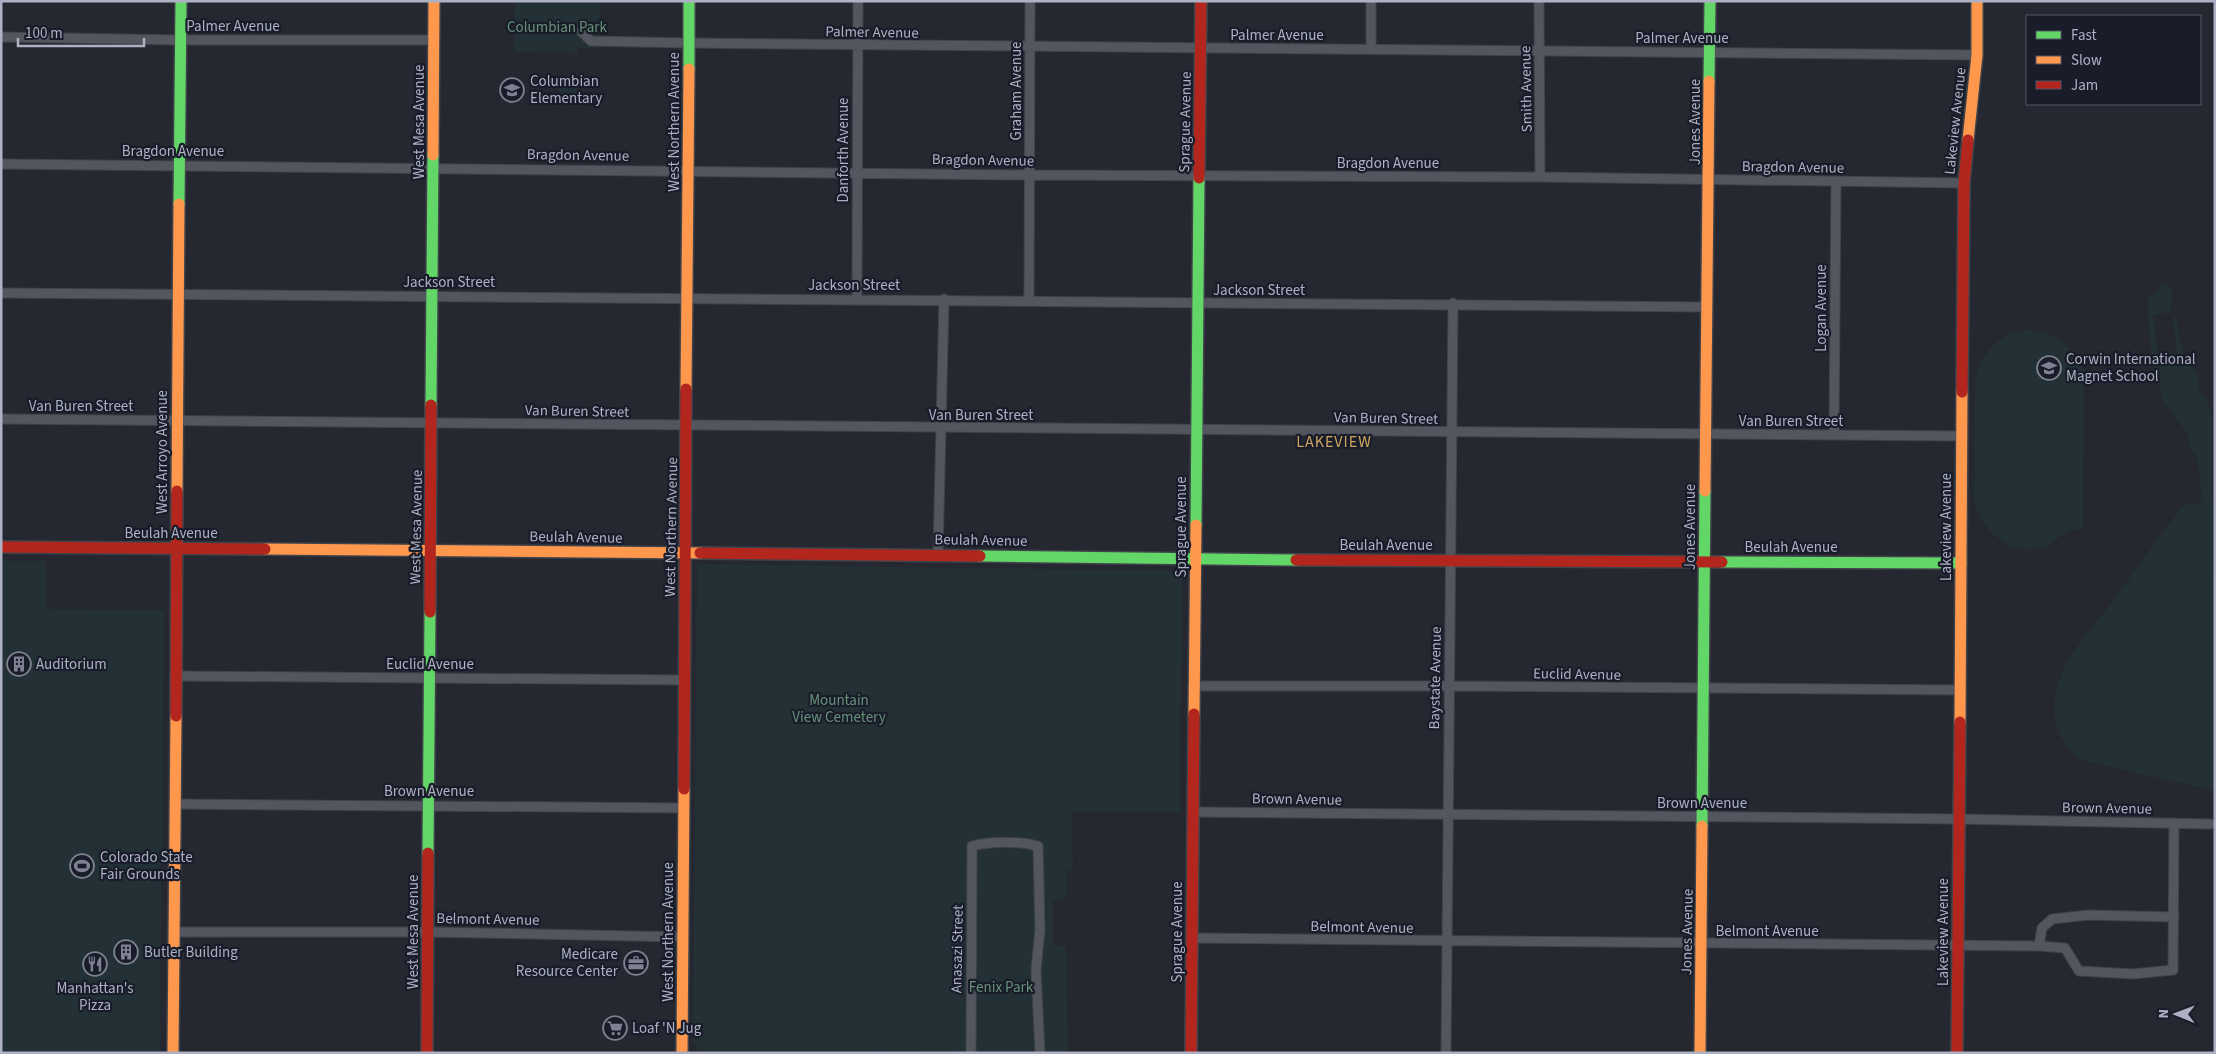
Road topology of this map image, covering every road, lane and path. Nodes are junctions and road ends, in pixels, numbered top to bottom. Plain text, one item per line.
1 (181, 1) edge
2 (434, 1) edge
3 (689, 1) edge
4 (858, 1) edge
5 (1030, 1) edge
6 (1201, 1) edge
7 (1371, 1) edge
8 (1539, 1) edge
9 (1710, 1) edge
10 (1977, 1) edge
11 (581, 31) dead end
12 (1, 37) edge
13 (180, 40) junction
14 (434, 40) junction
15 (689, 43) junction
16 (857, 46) junction
17 (1030, 47) junction
18 (1201, 49) junction
19 (1371, 50) junction
20 (1539, 52) junction
21 (1710, 52) junction
22 (1976, 55) junction
23 (1, 164) edge
24 (179, 165) junction
25 (434, 167) junction
26 (689, 170) junction
27 (857, 173) junction
28 (1029, 175) junction
29 (1199, 176) junction
30 (1540, 177) junction
31 (1709, 180) junction
32 (1836, 181) junction
33 (1964, 183) junction
34 (1, 293) edge
35 (433, 295) junction
36 (178, 296) junction
37 (688, 297) junction
38 (944, 299) junction
39 (857, 300) junction
40 (1029, 300) junction
41 (1453, 303) junction
42 (1197, 304) junction
43 (1707, 307) junction
44 (1, 419) edge
45 (177, 420) junction
46 (432, 422) junction
47 (686, 426) junction
48 (941, 429) junction
49 (1197, 429) junction
50 (1451, 432) junction
51 (1706, 434) junction
52 (1834, 434) junction
53 (1962, 436) junction
54 (1, 547) edge
55 (176, 548) junction
56 (431, 550) junction
57 (686, 554) junction
58 (938, 554) junction
59 (1195, 559) junction
60 (1451, 560) junction
61 (1705, 561) junction
62 (1961, 563) junction
63 (175, 676) junction
64 (429, 677) junction
65 (684, 680) junction
66 (1193, 686) junction
67 (1448, 686) junction
68 (1703, 690) junction
69 (1961, 690) junction
70 (174, 804) junction
71 (428, 805) junction
72 (684, 808) junction
73 (1193, 812) junction
74 (1449, 815) junction
75 (1703, 816) junction
76 (1959, 819) junction
77 (2174, 823) junction
78 (2210, 824) dead end
79 (2174, 917) junction
80 (173, 932) junction
81 (428, 932) junction
82 (683, 936) junction
83 (1192, 938) junction
84 (1447, 942) junction
85 (1702, 944) junction
86 (1957, 946) junction
87 (2039, 946) junction
88 (173, 1053) edge
89 (427, 1053) edge
90 (682, 1053) edge
91 (971, 1053) edge
92 (1040, 1053) edge
93 (1191, 1053) edge
94 (1446, 1053) edge
95 (1700, 1053) edge
96 (1957, 1053) edge

1 - 13 street, West Arroyo Avenue
2 - 14 street, West Mesa Avenue
3 - 15 street, West Northern Avenue
4 - 16 street, Danforth Avenue
5 - 17 street, Graham Avenue
6 - 18 street, Sprague Avenue
7 - 19 street
8 - 20 street, Smith Avenue
9 - 21 street, Jones Avenue
10 - 22 street, Lakeview Avenue
11 - 15 street, Palmer Avenue
12 - 13 street, Palmer Avenue
13 - 14 street, Palmer Avenue
13 - 24 street, West Arroyo Avenue
14 - 25 street, West Mesa Avenue
15 - 16 street, Palmer Avenue
15 - 26 street, West Northern Avenue
16 - 17 street, Palmer Avenue
16 - 27 street, Danforth Avenue
17 - 18 street, Palmer Avenue
17 - 28 street, Graham Avenue
18 - 19 street, Palmer Avenue
18 - 29 street, Sprague Avenue
19 - 20 street, Palmer Avenue
20 - 21 street, Palmer Avenue
20 - 30 street, Smith Avenue
21 - 22 street, Palmer Avenue
21 - 31 street, Jones Avenue
22 - 33 street, Lakeview Avenue
23 - 24 street, Bragdon Avenue
24 - 25 street, Bragdon Avenue
24 - 36 street, West Arroyo Avenue
25 - 26 street, Bragdon Avenue
25 - 35 street, West Mesa Avenue
26 - 27 street, Bragdon Avenue
26 - 37 street, West Northern Avenue
27 - 28 street, Bragdon Avenue
27 - 39 street, Danforth Avenue
28 - 29 street, Bragdon Avenue
28 - 40 street, Graham Avenue
29 - 30 street, Bragdon Avenue
29 - 42 street, Sprague Avenue
30 - 31 street, Bragdon Avenue
31 - 32 street, Bragdon Avenue
31 - 43 street, Jones Avenue
32 - 33 street, Bragdon Avenue
32 - 52 street, Logan Avenue
33 - 53 street, Lakeview Avenue
34 - 36 street, Jackson Street
35 - 36 street, Jackson Street
35 - 37 street, Jackson Street
35 - 46 street, West Mesa Avenue
36 - 45 street, West Arroyo Avenue
37 - 39 street, Jackson Street
37 - 47 street, West Northern Avenue
38 - 39 street, Jackson Street
38 - 40 street, Jackson Street
38 - 48 street
40 - 42 street, Jackson Street
41 - 42 street, Jackson Street
41 - 43 street, Jackson Street
41 - 50 street, Baystate Avenue
42 - 49 street, Sprague Avenue
43 - 51 street, Jones Avenue
44 - 45 street, Van Buren Street
45 - 46 street, Van Buren Street
45 - 55 street, West Arroyo Avenue
46 - 47 street, Van Buren Street
46 - 56 street, West Mesa Avenue
47 - 48 street, Van Buren Street
47 - 57 street, West Northern Avenue
48 - 49 street, Van Buren Street
48 - 58 street
49 - 50 street, Van Buren Street
49 - 59 street, Sprague Avenue
50 - 51 street, Van Buren Street
50 - 60 street, Baystate Avenue
51 - 52 street, Van Buren Street
51 - 61 street, Jones Avenue
52 - 53 street, Van Buren Street
53 - 62 street, Lakeview Avenue
54 - 55 street, Beulah Avenue
55 - 56 street, Beulah Avenue
55 - 63 street, West Arroyo Avenue
56 - 57 street, Beulah Avenue
56 - 64 street, West Mesa Avenue
57 - 58 street, Beulah Avenue
57 - 65 street, West Northern Avenue
58 - 59 street, Beulah Avenue
59 - 60 street, Beulah Avenue
59 - 66 street, Sprague Avenue
60 - 61 street, Beulah Avenue
60 - 67 street, Baystate Avenue
61 - 62 street, Beulah Avenue
61 - 68 street, Jones Avenue
62 - 69 street, Lakeview Avenue
63 - 64 street, Euclid Avenue
63 - 70 street, West Arroyo Avenue
64 - 65 street, Euclid Avenue
64 - 71 street, West Mesa Avenue
65 - 72 street, West Northern Avenue
66 - 67 street, Euclid Avenue
66 - 73 street, Sprague Avenue
67 - 68 street, Euclid Avenue
67 - 74 street, Baystate Avenue
68 - 69 street, Euclid Avenue
68 - 75 street, Jones Avenue
69 - 76 street, Lakeview Avenue
70 - 71 street, Brown Avenue
70 - 80 street, West Arroyo Avenue
71 - 72 street, Brown Avenue
71 - 81 street, West Mesa Avenue
72 - 82 street, West Northern Avenue
73 - 74 street, Brown Avenue
73 - 83 street, Sprague Avenue
74 - 75 street, Brown Avenue
74 - 84 street, Baystate Avenue
75 - 76 street, Brown Avenue
75 - 85 street, Jones Avenue
76 - 77 street, Brown Avenue
76 - 86 street, Lakeview Avenue
77 - 78 street, Brown Avenue
77 - 79 street
79 - 87 street
79 - 87 street, Belmont Avenue
80 - 81 street, Belmont Avenue
80 - 88 street, West Arroyo Avenue
81 - 82 street, Belmont Avenue
81 - 89 street, West Mesa Avenue
82 - 90 street, West Northern Avenue
83 - 84 street, Belmont Avenue
83 - 93 street, Sprague Avenue
84 - 85 street, Belmont Avenue
84 - 94 street, Baystate Avenue
85 - 86 street, Belmont Avenue
85 - 95 street, Jones Avenue
86 - 87 street, Belmont Avenue
86 - 96 street, Lakeview Avenue
91 - 92 street, Anasazi Street

